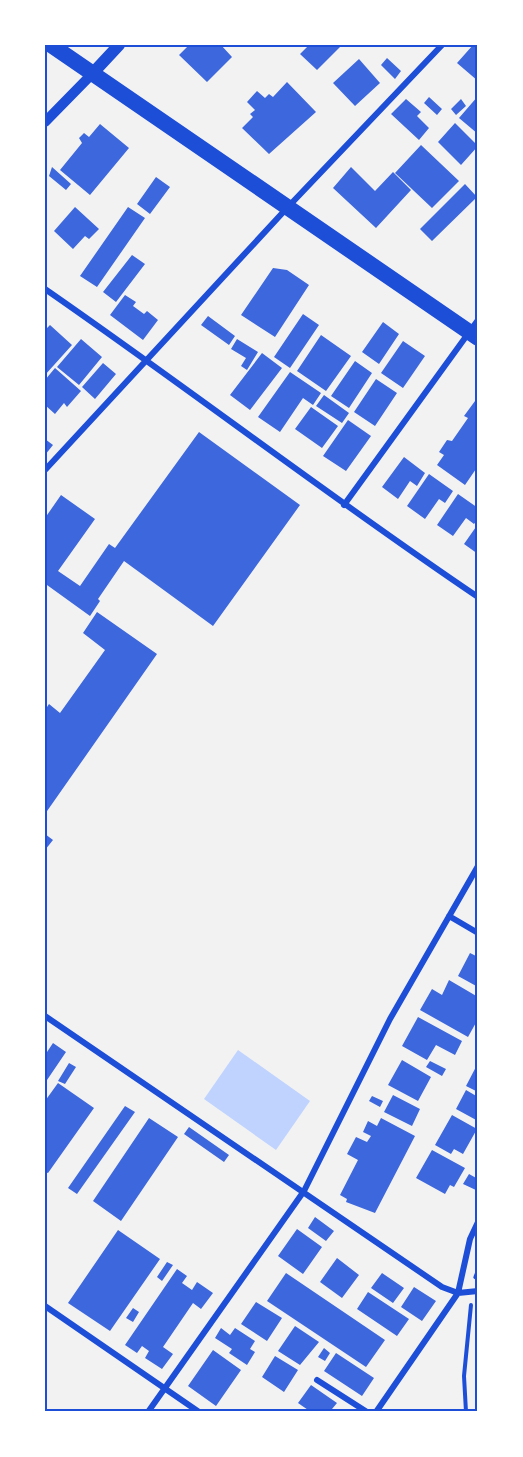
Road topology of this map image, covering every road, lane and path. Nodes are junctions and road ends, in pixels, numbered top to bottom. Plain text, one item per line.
1 (51, 45) edge
2 (66, 45) edge
3 (120, 45) edge
4 (442, 45) edge
5 (92, 74) junction
6 (45, 122) edge
7 (287, 208) junction
8 (45, 289) edge
9 (475, 330) edge
10 (147, 359) junction
11 (45, 470) edge
12 (344, 505) junction
13 (478, 597) edge
14 (478, 866) edge
15 (449, 916) junction
16 (478, 933) edge
17 (45, 1016) edge
18 (304, 1191) junction
19 (478, 1222) edge
20 (477, 1275) edge
21 (478, 1291) edge
22 (458, 1293) junction
23 (45, 1306) edge
24 (317, 1380) dead end
25 (164, 1389) junction
26 (148, 1412) edge
27 (198, 1412) edge
28 (367, 1412) edge
29 (376, 1412) edge
30 (466, 1412) edge

1 - 5 highway
2 - 5 highway
3 - 5 main road
4 - 7 street
5 - 6 street
5 - 7 highway
7 - 9 highway
7 - 10 street
8 - 10 street
9 - 12 street
10 - 11 street
10 - 12 street
12 - 13 street
14 - 15 street
15 - 16 street
15 - 18 street
17 - 18 street
18 - 22 street
18 - 25 street
19 - 22 street
20 - 30 path
21 - 22 street
22 - 29 street
23 - 25 street
24 - 28 street
25 - 26 street
25 - 27 street

